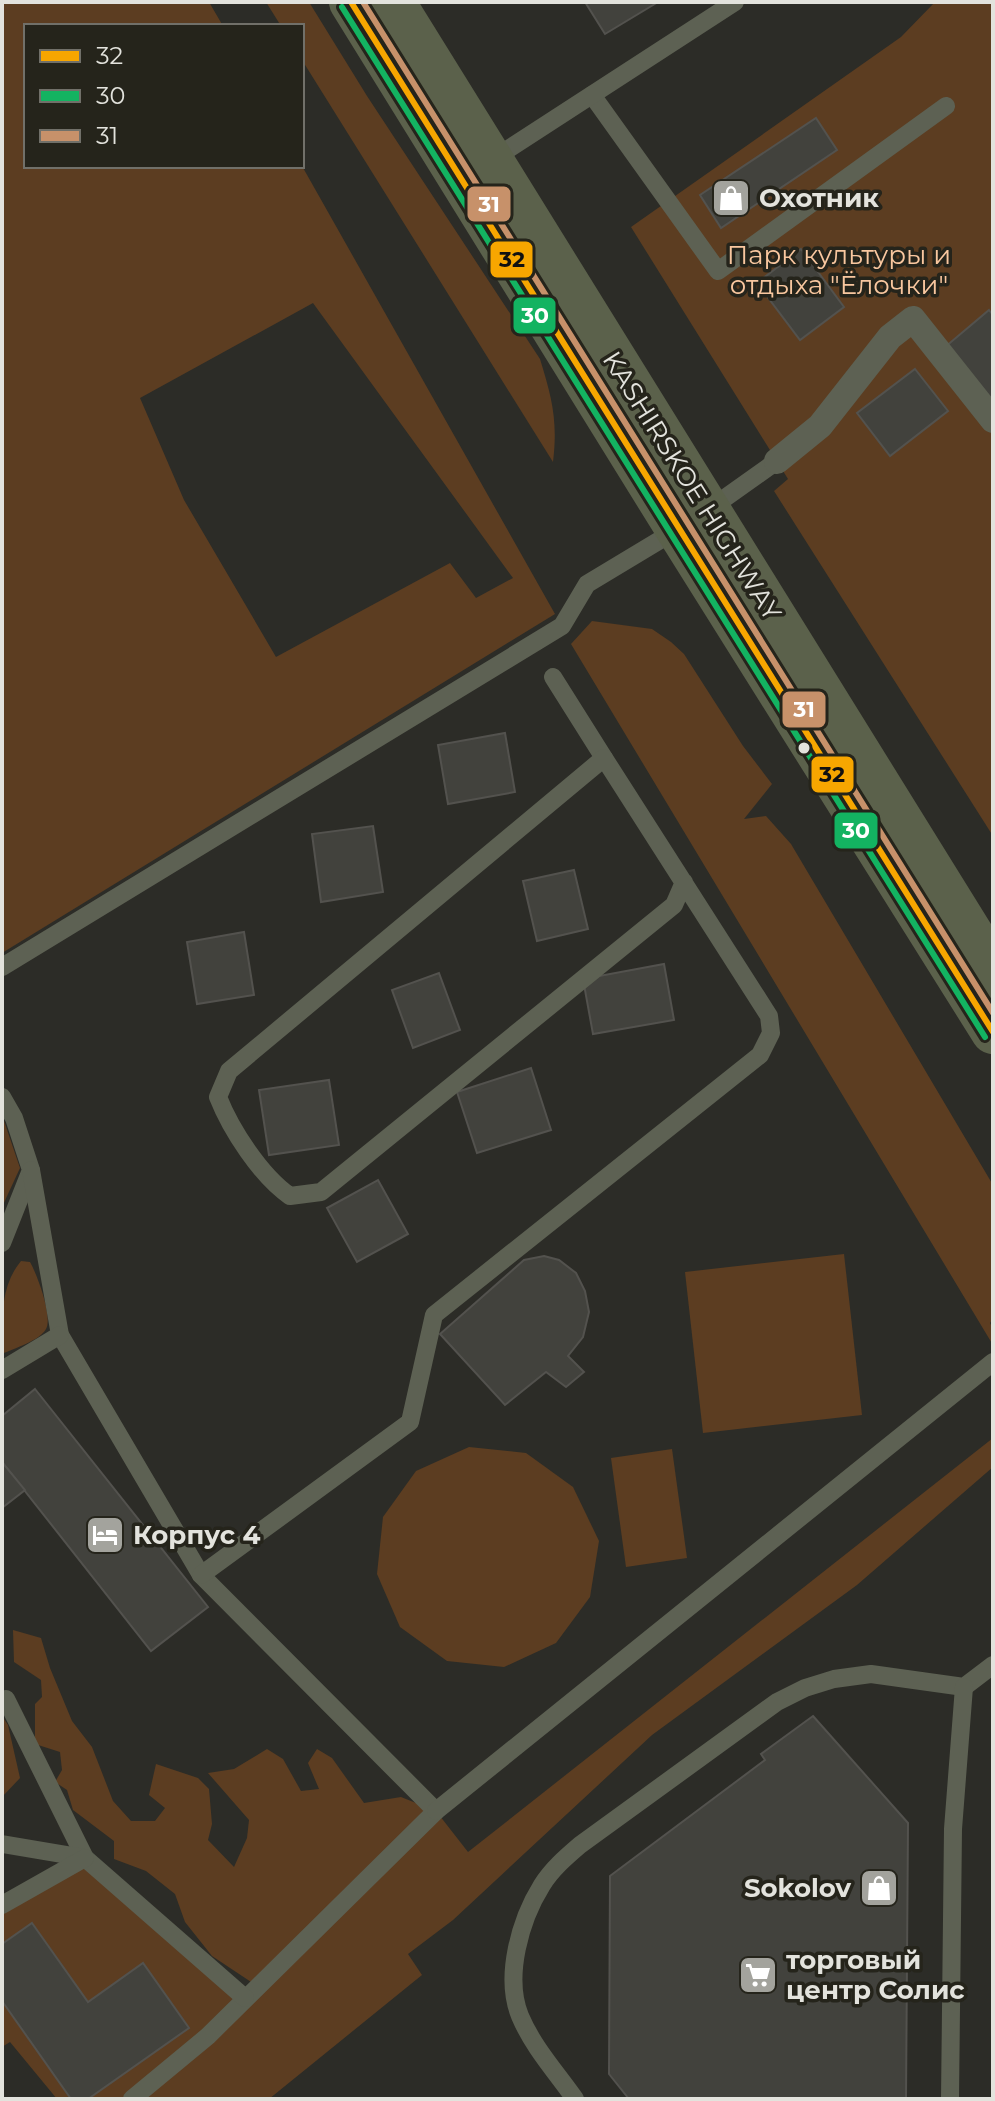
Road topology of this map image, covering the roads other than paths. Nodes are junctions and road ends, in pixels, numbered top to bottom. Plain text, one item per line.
1 (351, 2) edge
2 (393, 2) edge
3 (735, 2) edge
4 (592, 95) junction
5 (946, 106) dead end
6 (490, 161) junction
7 (993, 420) edge
8 (777, 461) joint
9 (692, 520) junction
10 (553, 677) dead end
11 (604, 758) junction
12 (684, 882) junction
13 (2, 967) edge
14 (993, 969) edge
15 (993, 1032) edge
16 (2, 1097) edge
17 (31, 1170) junction
18 (2, 1243) edge
19 (60, 1335) junction
20 (993, 1362) edge
21 (2, 1370) edge
22 (201, 1575) junction
23 (993, 1665) edge
24 (964, 1687) junction
25 (6, 1699) dead end
26 (436, 1811) junction
27 (2, 1844) edge
28 (85, 1858) junction
29 (2, 1905) edge
30 (245, 1998) junction
31 (132, 2099) edge
32 (575, 2099) edge
33 (950, 2099) edge

1 - 9 main road, KASHIRSKOE HIGHWAY
2 - 6 main road, KASHIRSKOE HIGHWAY
3 - 4 lane
4 - 5 lane
4 - 6 lane
6 - 9 main road, KASHIRSKOE HIGHWAY
7 - 8 street
8 - 9 lane
9 - 13 lane
9 - 14 main road, KASHIRSKOE HIGHWAY
9 - 15 main road, KASHIRSKOE HIGHWAY
10 - 11 lane
11 - 12 lane
11 - 12 lane
12 - 22 lane
16 - 17 lane
17 - 18 lane
17 - 19 lane
19 - 21 lane
19 - 22 lane
20 - 26 lane
22 - 26 lane
23 - 24 lane
24 - 32 lane
24 - 33 lane
25 - 28 lane
26 - 30 lane
27 - 28 lane
28 - 29 lane
28 - 30 lane
30 - 31 lane

